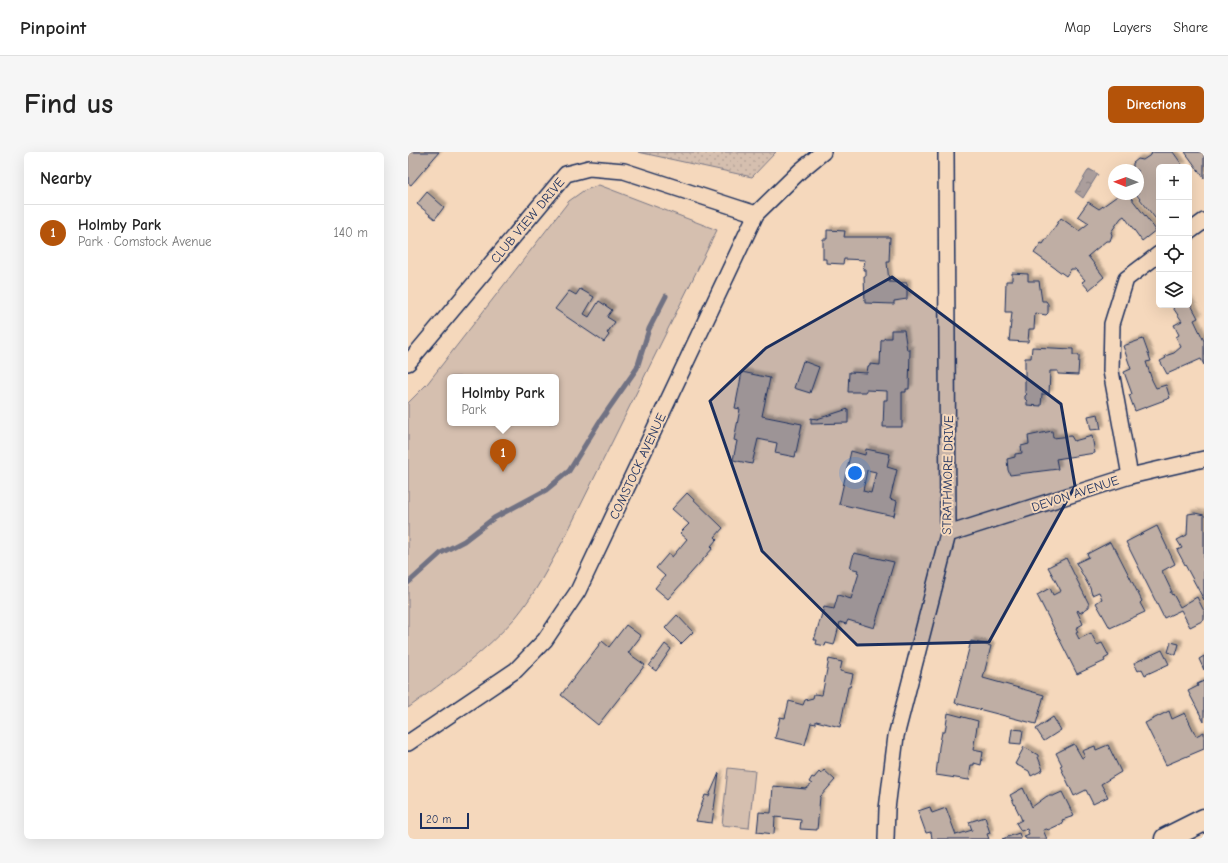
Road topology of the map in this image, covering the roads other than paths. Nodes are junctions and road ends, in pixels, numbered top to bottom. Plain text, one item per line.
1 (823, 152) edge
2 (946, 152) edge
3 (756, 214) junction
4 (1204, 221) edge
5 (1192, 230) edge
6 (1156, 256) edge
7 (408, 363) edge
8 (1204, 459) edge
9 (1130, 476) junction
10 (948, 534) junction
11 (408, 743) edge
12 (1204, 820) edge
13 (886, 839) edge
14 (1166, 839) edge

1 - 3 street, COMSTOCK AVENUE
2 - 10 street, STRATHMORE DRIVE
3 - 7 street, CLUB VIEW DRIVE
3 - 11 street, COMSTOCK AVENUE
4 - 5 street
6 - 9 street
8 - 9 street, DEVON AVENUE
9 - 10 street, DEVON AVENUE
10 - 13 street, STRATHMORE DRIVE
12 - 14 main road

